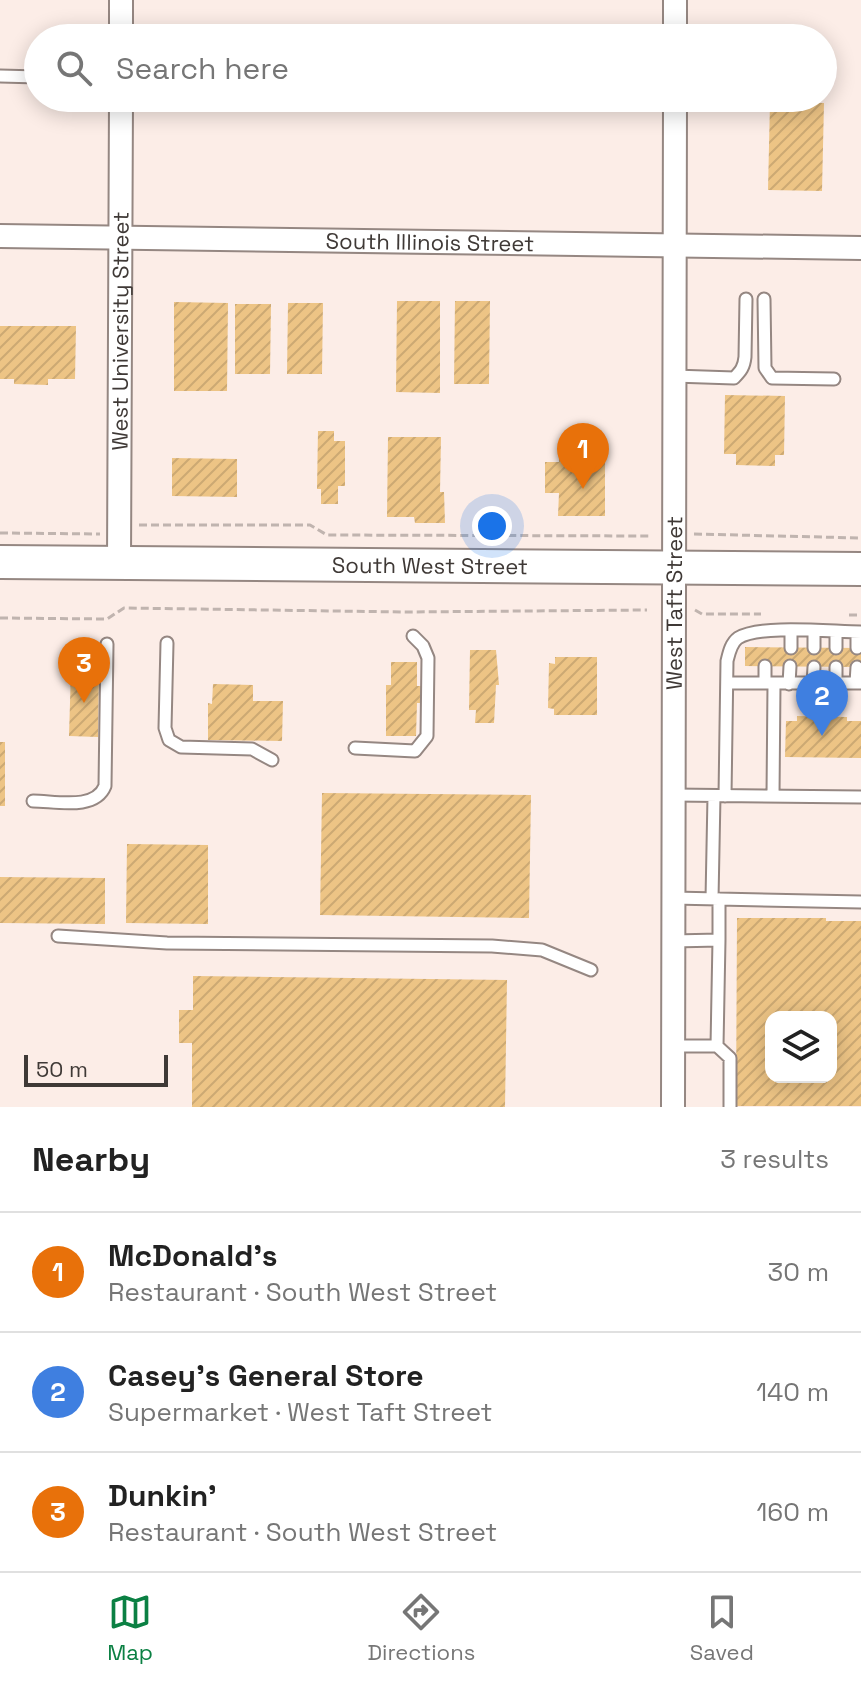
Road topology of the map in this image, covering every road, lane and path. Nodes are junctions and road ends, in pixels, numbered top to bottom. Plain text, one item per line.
1 (121, 0) edge
2 (675, 0) edge
3 (121, 24) edge
4 (675, 24) edge
5 (0, 76) edge
6 (24, 77) edge
7 (121, 112) edge
8 (675, 112) edge
9 (0, 236) edge
10 (121, 237) junction
11 (674, 245) junction
12 (861, 248) edge
13 (746, 299) dead end
14 (764, 299) dead end
15 (674, 376) junction
16 (834, 379) dead end
17 (119, 530) junction
18 (0, 533) edge
19 (694, 535) dead end
20 (651, 536) dead end
21 (861, 538) edge
22 (0, 562) edge
23 (119, 563) junction
24 (673, 568) junction
25 (861, 569) edge
26 (647, 610) dead end
27 (0, 618) edge
28 (791, 631) junction
29 (814, 631) junction
30 (767, 632) junction
31 (836, 632) junction
32 (859, 632) edge
33 (413, 636) dead end
34 (167, 643) dead end
35 (107, 644) dead end
36 (766, 647) dead end
37 (791, 648) dead end
38 (814, 648) dead end
39 (836, 648) dead end
40 (857, 648) dead end
41 (765, 666) dead end
42 (790, 666) dead end
43 (814, 667) dead end
44 (836, 667) dead end
45 (857, 667) dead end
46 (727, 683) junction
47 (859, 683) edge
48 (770, 684) junction
49 (789, 684) junction
50 (813, 684) junction
51 (836, 684) junction
52 (355, 748) dead end
53 (272, 760) dead end
54 (673, 795) junction
55 (720, 796) junction
56 (773, 796) junction
57 (861, 797) edge
58 (33, 801) dead end
59 (673, 898) junction
60 (715, 899) junction
61 (861, 902) edge
62 (58, 936) dead end
63 (719, 940) junction
64 (673, 941) junction
65 (591, 970) dead end
66 (673, 1046) junction
67 (717, 1046) junction
68 (673, 1107) edge
69 (730, 1107) edge

1 - 3 street
2 - 4 street
5 - 6 lane
7 - 10 street, West University Street
8 - 11 street, West Taft Street
9 - 10 street, South Illinois Street
10 - 11 street, South Illinois Street
10 - 17 street, West University Street
11 - 12 street, South Illinois Street
11 - 15 street, West Taft Street
13 - 15 lane
14 - 16 lane
15 - 24 street, West Taft Street
17 - 18 path
17 - 20 path
17 - 23 street, West University Street
19 - 21 path
22 - 23 main road, South West Street
23 - 24 main road, South West Street
24 - 25 main road, South West Street
24 - 54 street, West Taft Street
26 - 27 path
28 - 29 lane
28 - 30 lane
28 - 37 lane
29 - 31 lane
29 - 38 lane
30 - 36 lane
30 - 46 lane
31 - 32 lane
31 - 39 lane
32 - 40 lane
33 - 52 lane
34 - 53 lane
35 - 58 lane
41 - 48 lane
42 - 49 lane
43 - 50 lane
44 - 51 lane
45 - 47 lane
46 - 48 lane
46 - 55 lane
47 - 51 lane
48 - 49 lane
48 - 56 lane
49 - 50 lane
50 - 51 lane
54 - 55 lane
54 - 59 street, West Taft Street
55 - 56 lane
55 - 60 lane
56 - 57 lane
59 - 60 lane
59 - 64 street, West Taft Street
60 - 61 lane
60 - 63 lane
62 - 65 lane
63 - 64 lane
63 - 67 lane
64 - 66 street, West Taft Street
66 - 67 lane
66 - 68 street, West Taft Street
67 - 69 lane

